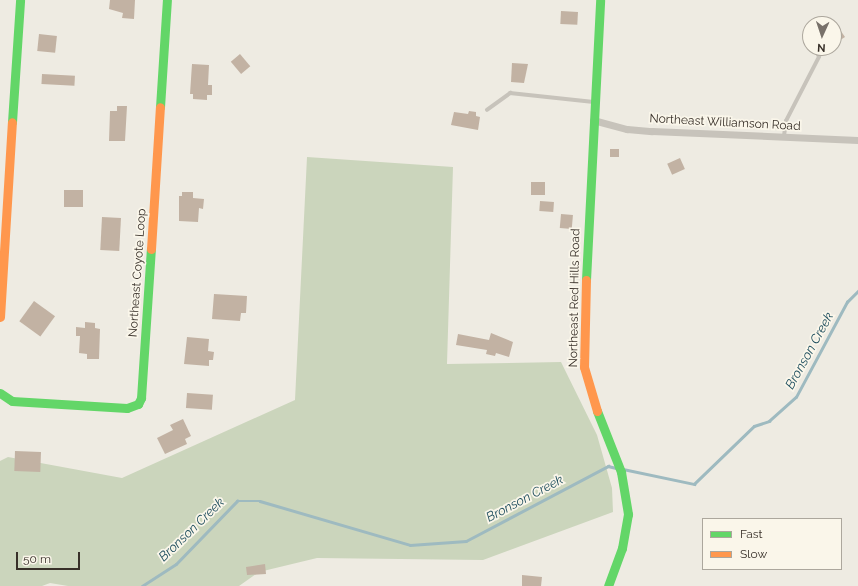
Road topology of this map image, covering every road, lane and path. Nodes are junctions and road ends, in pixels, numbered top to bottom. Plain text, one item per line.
1 (20, 0) edge
2 (167, 0) edge
3 (600, 0) edge
4 (819, 56) edge
5 (594, 102) junction
6 (487, 110) dead end
7 (593, 120) junction
8 (784, 136) junction
9 (858, 140) edge
10 (0, 317) edge
11 (0, 393) edge
12 (608, 586) edge

1 - 10 street
2 - 11 street, Northeast Coyote Loop
3 - 5 street, Northeast Red Hills Road
4 - 8 lane
5 - 6 lane
5 - 7 street, Northeast Red Hills Road
7 - 8 street, Northeast Williamson Road
7 - 12 street, Northeast Red Hills Road
8 - 9 street, Northeast Williamson Road

